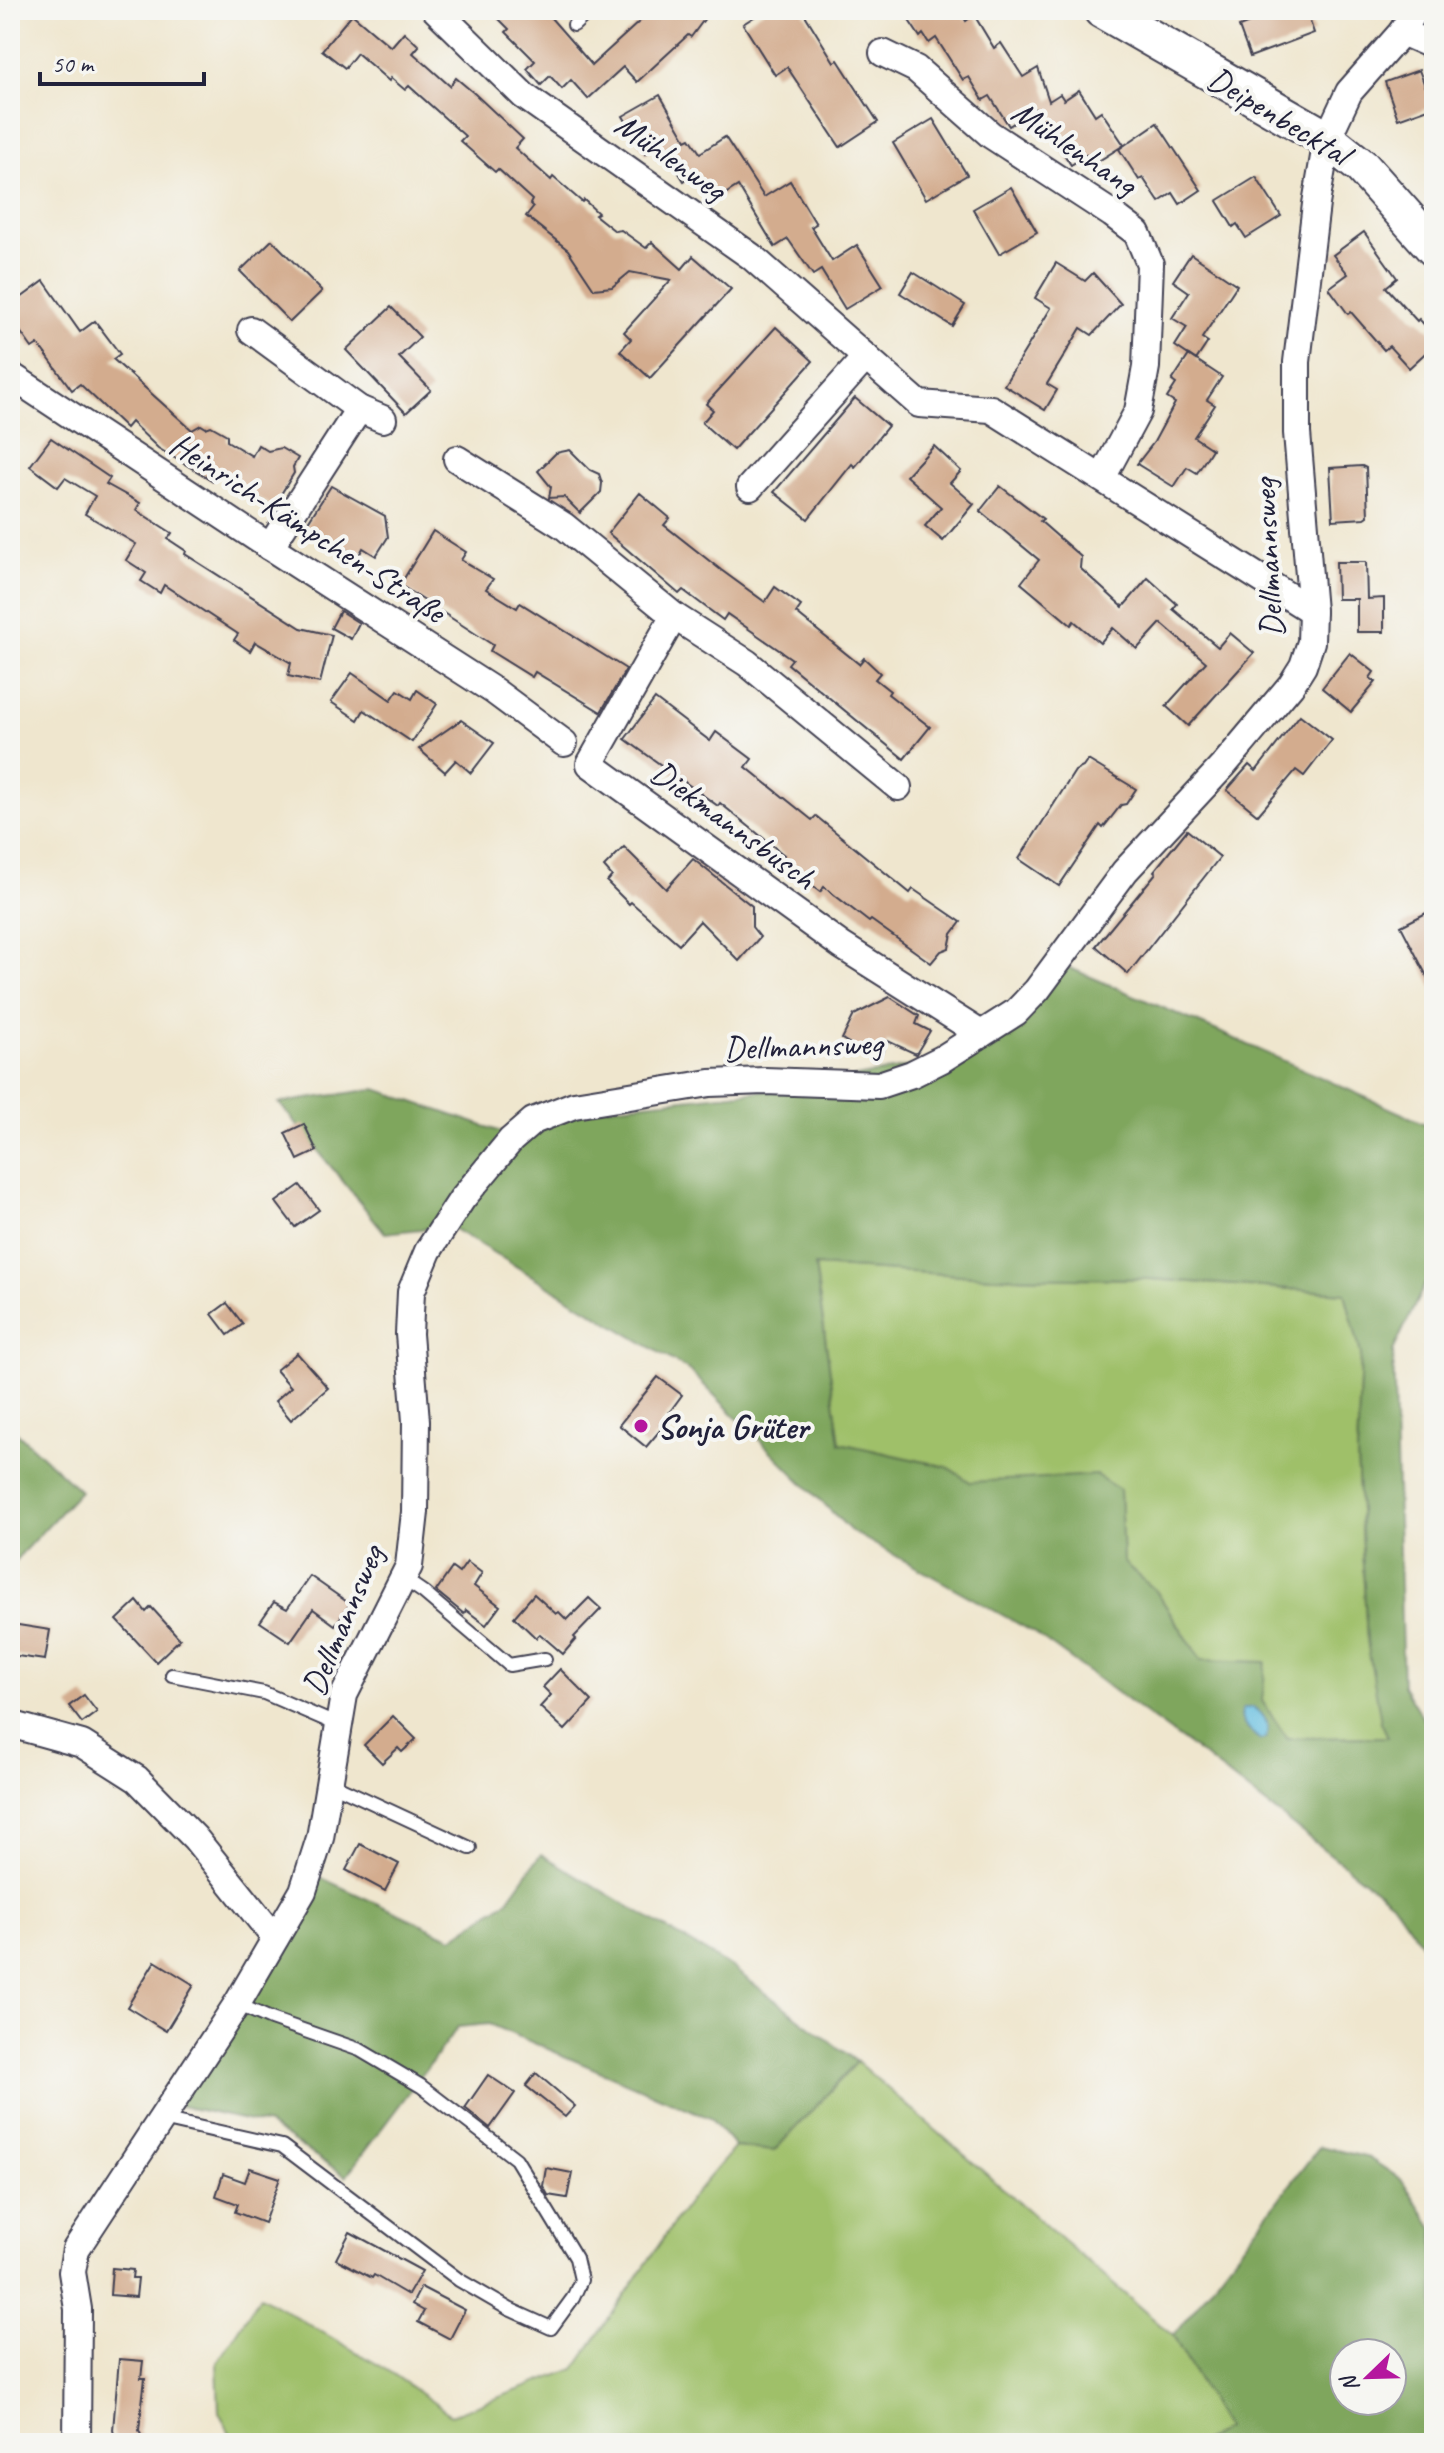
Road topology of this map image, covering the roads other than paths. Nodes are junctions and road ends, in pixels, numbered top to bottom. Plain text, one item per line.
1 (436, 10) edge
2 (590, 10) edge
3 (1102, 10) edge
4 (1409, 21) edge
5 (574, 25) dead end
6 (1434, 46) edge
7 (883, 53) dead end
8 (1327, 139) junction
9 (1434, 248) edge
10 (251, 330) dead end
11 (866, 357) junction
12 (10, 375) edge
13 (457, 459) dead end
14 (1102, 478) junction
15 (750, 487) dead end
16 (270, 547) junction
17 (1312, 611) junction
18 (674, 616) junction
19 (564, 743) dead end
20 (898, 787) dead end
21 (981, 1034) junction
22 (404, 1579) junction
23 (545, 1659) dead end
24 (172, 1675) dead end
25 (10, 1724) edge
26 (338, 1725) junction
27 (330, 1783) junction
28 (470, 1848) dead end
29 (275, 1938) junction
30 (237, 2004) junction
31 (162, 2119) junction
32 (77, 2443) edge

1 - 11 street, Mühlenweg
2 - 5 lane
3 - 8 main road, Deipenbecktal
4 - 6 street
4 - 8 street, Dellmannsweg
7 - 14 street, Mühlenhang
8 - 9 main road, Deipenbecktal
8 - 17 street, Dellmannsweg
10 - 16 street
11 - 14 street, Mühlenweg
11 - 15 street
12 - 16 street, Heinrich-Kämpchen-Straße
13 - 18 street
14 - 17 street, Mühlenweg
16 - 19 street, Heinrich-Kämpchen-Straße
17 - 21 street, Dellmannsweg
18 - 20 street
18 - 21 street, Diekmannsbusch
21 - 22 street, Dellmannsweg
22 - 23 lane
22 - 26 street, Dellmannsweg
24 - 26 lane
25 - 29 street
26 - 27 street, Dellmannsweg
27 - 28 lane
27 - 29 street, Dellmannsweg
29 - 30 street, Dellmannsweg
30 - 31 street, Dellmannsweg
30 - 31 lane
31 - 32 street, Dellmannsweg

